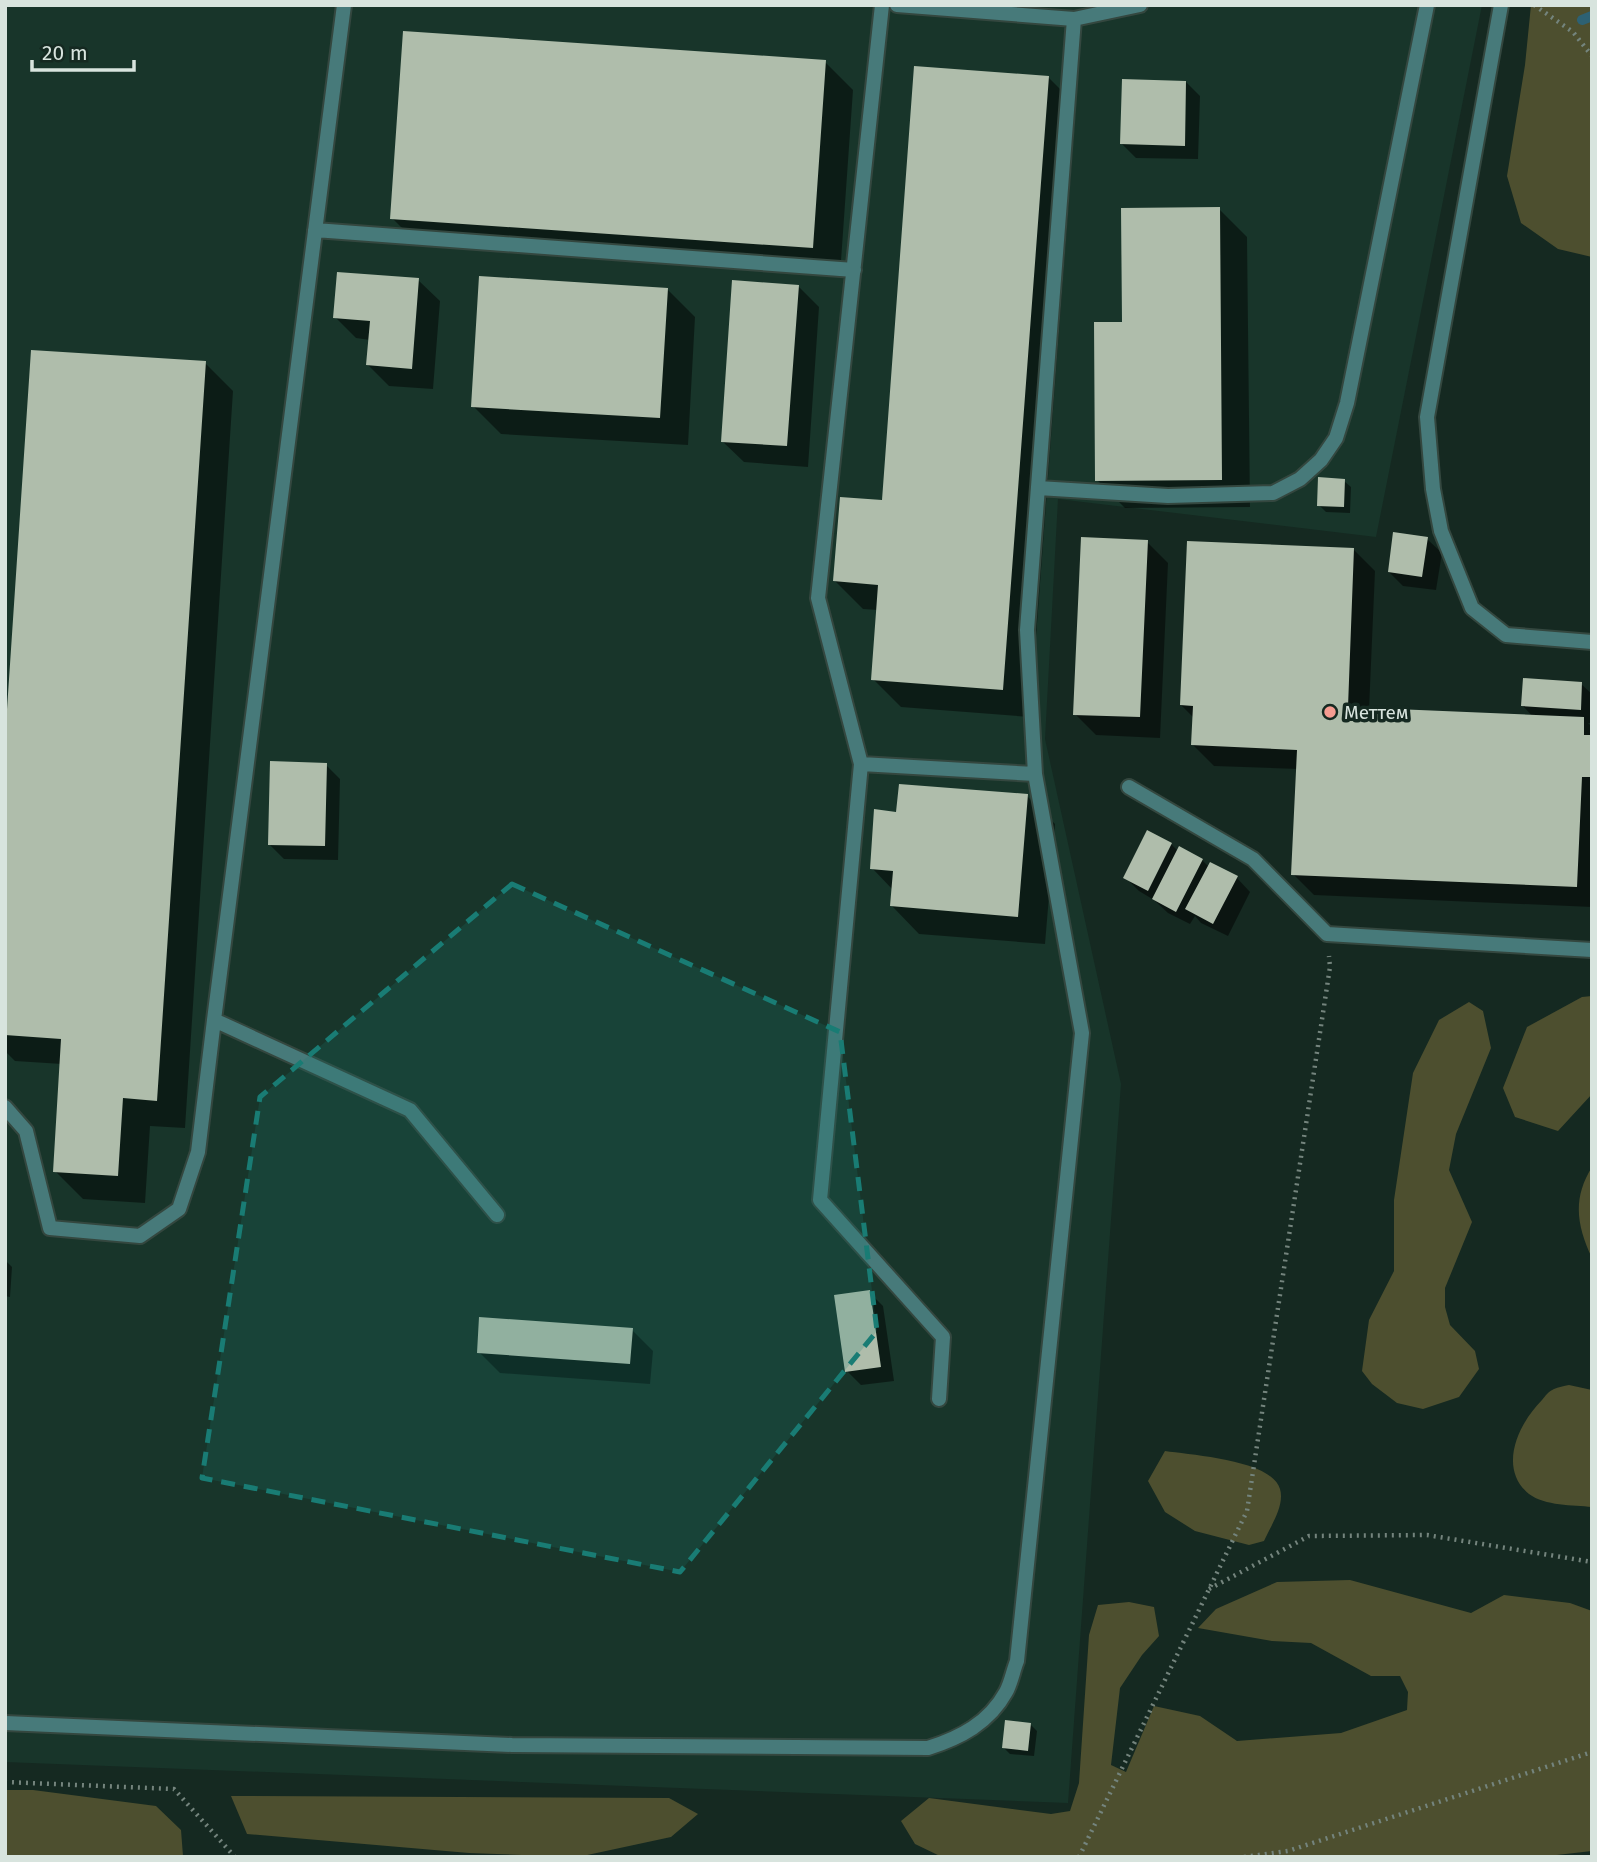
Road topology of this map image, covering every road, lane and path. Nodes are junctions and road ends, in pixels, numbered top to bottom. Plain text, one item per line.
1 (344, 5) edge
2 (882, 5) edge
3 (897, 5) edge
4 (1139, 5) edge
5 (1427, 5) edge
6 (1501, 5) edge
7 (1534, 5) edge
8 (1046, 11) edge
9 (1074, 19) junction
10 (1592, 56) edge
11 (315, 230) junction
12 (854, 270) junction
13 (1038, 488) junction
14 (1592, 642) edge
15 (861, 764) junction
16 (1035, 774) junction
17 (1129, 787) dead end
18 (1327, 934) junction
19 (1592, 950) edge
20 (214, 1020) junction
21 (5, 1107) edge
22 (497, 1215) dead end
23 (939, 1399) dead end
24 (1592, 1562) edge
25 (1208, 1589) junction
26 (5, 1724) edge
27 (1592, 1752) edge
28 (5, 1782) edge
29 (235, 1857) edge
30 (1079, 1857) edge
31 (1244, 1857) edge

1 - 11 lane
2 - 12 lane
3 - 8 lane
4 - 9 lane
5 - 13 lane
6 - 14 lane
7 - 10 path
8 - 9 lane
9 - 13 lane
11 - 12 lane
11 - 20 lane
12 - 15 lane
13 - 16 lane
15 - 16 lane
15 - 23 lane
16 - 26 lane
17 - 18 lane
18 - 19 lane
18 - 25 path
20 - 21 lane
20 - 22 lane
24 - 25 path
25 - 30 path
27 - 31 path
28 - 29 path

